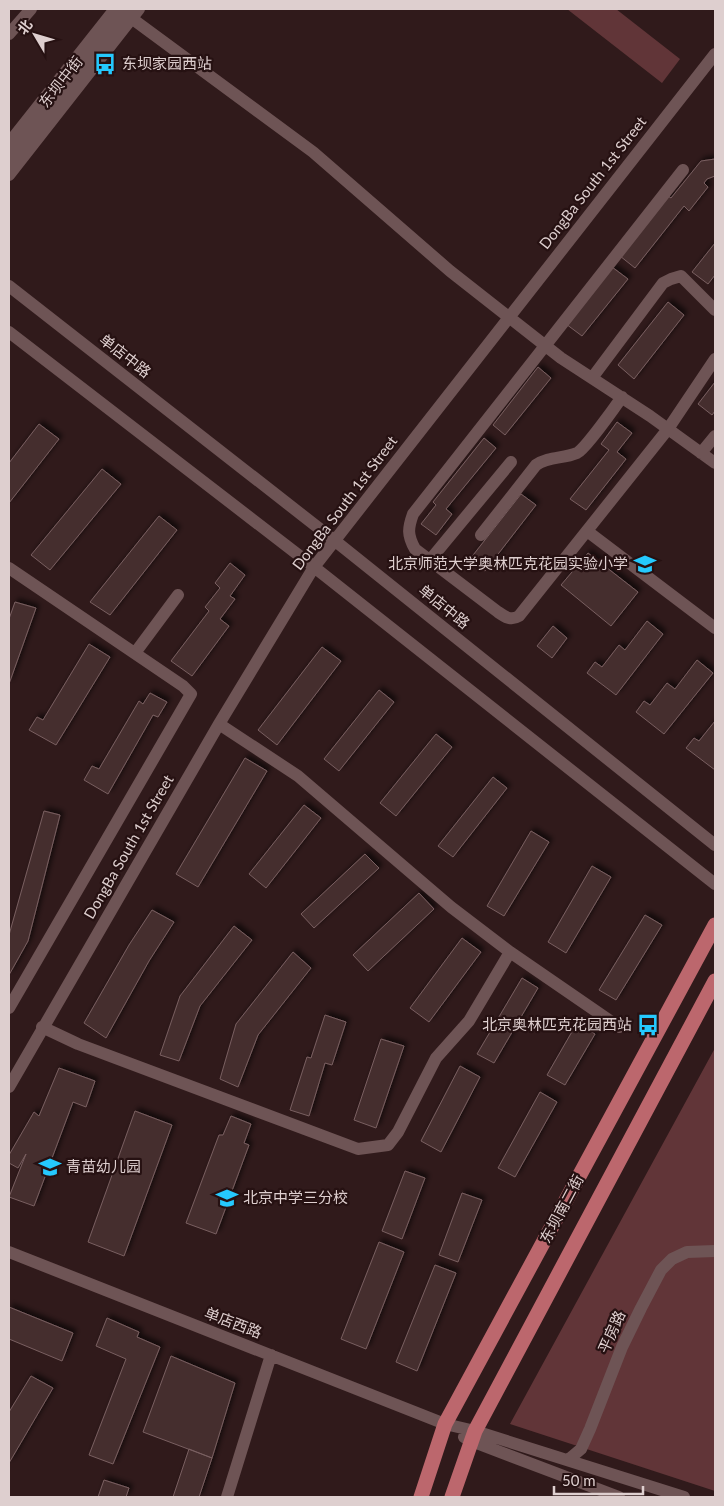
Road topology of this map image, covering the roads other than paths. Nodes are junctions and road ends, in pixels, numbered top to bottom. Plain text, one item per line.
1 (31, 9) edge
2 (126, 11) edge
3 (9, 34) edge
4 (715, 54) edge
5 (9, 143) edge
6 (9, 160) edge
7 (683, 170) dead end
8 (9, 175) edge
9 (9, 286) edge
10 (715, 310) edge
11 (509, 317) junction
12 (9, 332) edge
13 (545, 345) junction
14 (715, 359) edge
15 (592, 378) junction
16 (622, 397) junction
17 (668, 429) junction
18 (715, 436) edge
19 (701, 453) junction
20 (511, 462) dead end
21 (715, 463) edge
22 (587, 531) junction
23 (481, 535) dead end
24 (334, 540) junction
25 (430, 560) junction
26 (314, 567) junction
27 (9, 568) edge
28 (178, 595) dead end
29 (715, 628) edge
30 (135, 653) junction
31 (220, 724) junction
32 (715, 845) edge
33 (715, 884) edge
34 (715, 925) edge
35 (510, 952) junction
36 (715, 981) edge
37 (9, 1008) edge
38 (42, 1027) junction
39 (620, 1027) dead end
40 (9, 1086) edge
41 (715, 1251) edge
42 (9, 1252) edge
43 (271, 1355) junction
44 (445, 1424) junction
45 (473, 1436) junction
46 (568, 1460) junction
47 (227, 1497) edge
48 (421, 1497) edge
49 (452, 1497) edge
50 (619, 1497) edge
51 (684, 1497) edge

1 - 3 street
2 - 5 street, 东坝中街
2 - 6 street, 东坝中街
2 - 8 street, 东坝中街
2 - 11 street
4 - 11 street, DongBa South 1st Street
7 - 13 street
9 - 24 street, 单店中路
10 - 15 street
11 - 13 street
11 - 24 street, DongBa South 1st Street
12 - 26 street
13 - 15 street
13 - 25 street
14 - 17 street
15 - 16 street
16 - 17 street
16 - 23 street
17 - 19 street
17 - 22 street
18 - 19 street
19 - 21 street
20 - 25 street
22 - 25 street
22 - 29 street
24 - 26 street, DongBa South 1st Street
24 - 32 street, 单店中路
26 - 31 street, DongBa South 1st Street
26 - 33 street
27 - 30 street
28 - 30 street
30 - 37 street
31 - 35 street
31 - 38 street, DongBa South 1st Street
34 - 44 main road, 东坝南二街
35 - 38 street
35 - 39 street
36 - 45 main road, 东坝南二街
38 - 40 street, DongBa South 1st Street
41 - 46 street, 平房路
42 - 43 street, 单店西路
43 - 44 street, 单店西路
43 - 47 street
44 - 45 street, 单店西路
44 - 48 main road, 东坝南二街
45 - 46 street, 单店西路
45 - 49 main road, 东坝南二街
45 - 50 street, 单店西路
46 - 51 street, 单店西路

